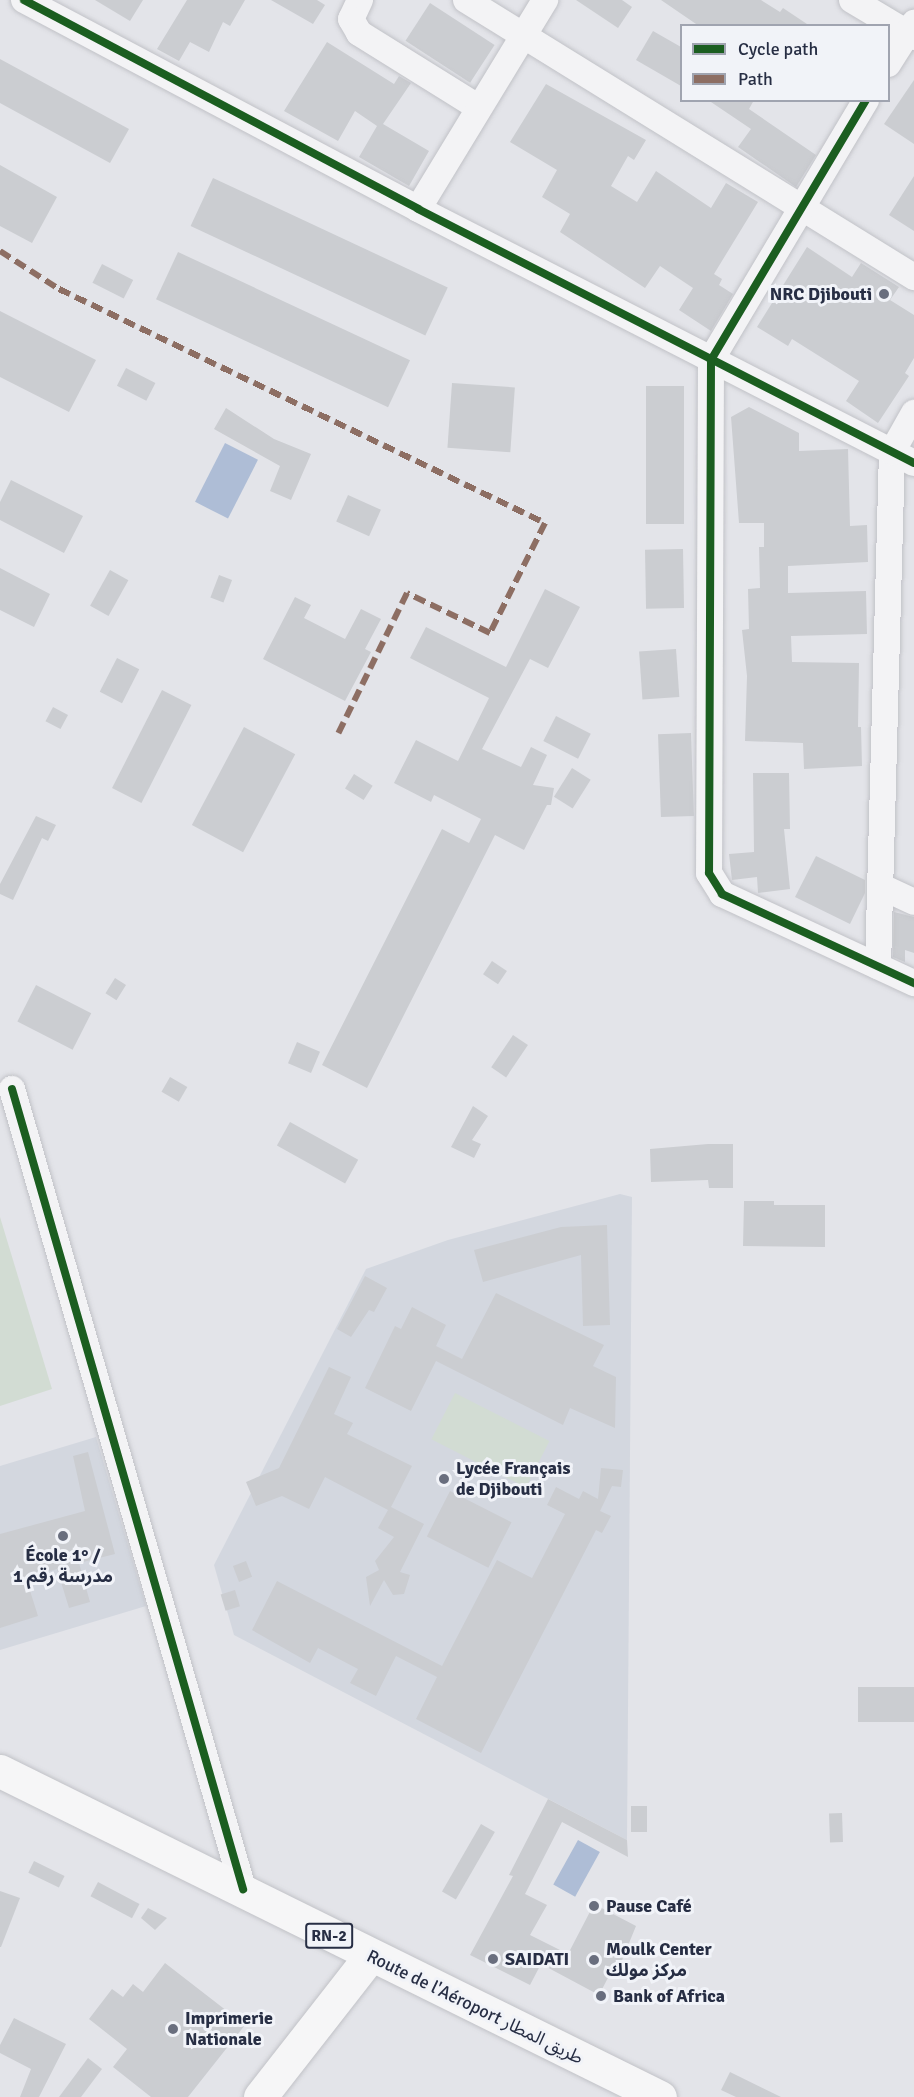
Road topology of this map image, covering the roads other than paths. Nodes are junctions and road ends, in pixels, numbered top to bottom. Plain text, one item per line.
1 (24, 0) edge
2 (360, 0) edge
3 (466, 0) edge
4 (545, 0) edge
5 (852, 0) edge
6 (912, 31) edge
7 (522, 36) junction
8 (890, 61) edge
9 (865, 102) edge
10 (478, 107) junction
11 (800, 207) junction
12 (418, 209) junction
13 (914, 277) edge
14 (711, 360) junction
15 (914, 413) edge
16 (903, 457) edge
17 (882, 886) junction
18 (914, 902) edge
19 (878, 966) junction
20 (914, 983) edge
21 (12, 1089) dead end
22 (0, 1771) edge
23 (243, 1889) junction
24 (370, 1956) junction
25 (260, 2097) edge
26 (660, 2097) edge

1 - 12 street
2 - 10 street
3 - 7 street
4 - 7 street
5 - 6 street
6 - 8 street
7 - 10 street
7 - 11 street
9 - 11 street
10 - 12 street
11 - 13 street
11 - 14 street
12 - 14 street
14 - 16 street
14 - 19 street
15 - 16 street
16 - 17 street
17 - 18 street
17 - 19 street
19 - 20 street
21 - 23 street
22 - 23 main road, Route de l'Aéroport طريق المطار / RN-2
23 - 24 main road, Route de l'Aéroport طريق المطار / RN-2
24 - 25 main road
24 - 26 main road, Route de l'Aéroport طريق المطار / RN-2

